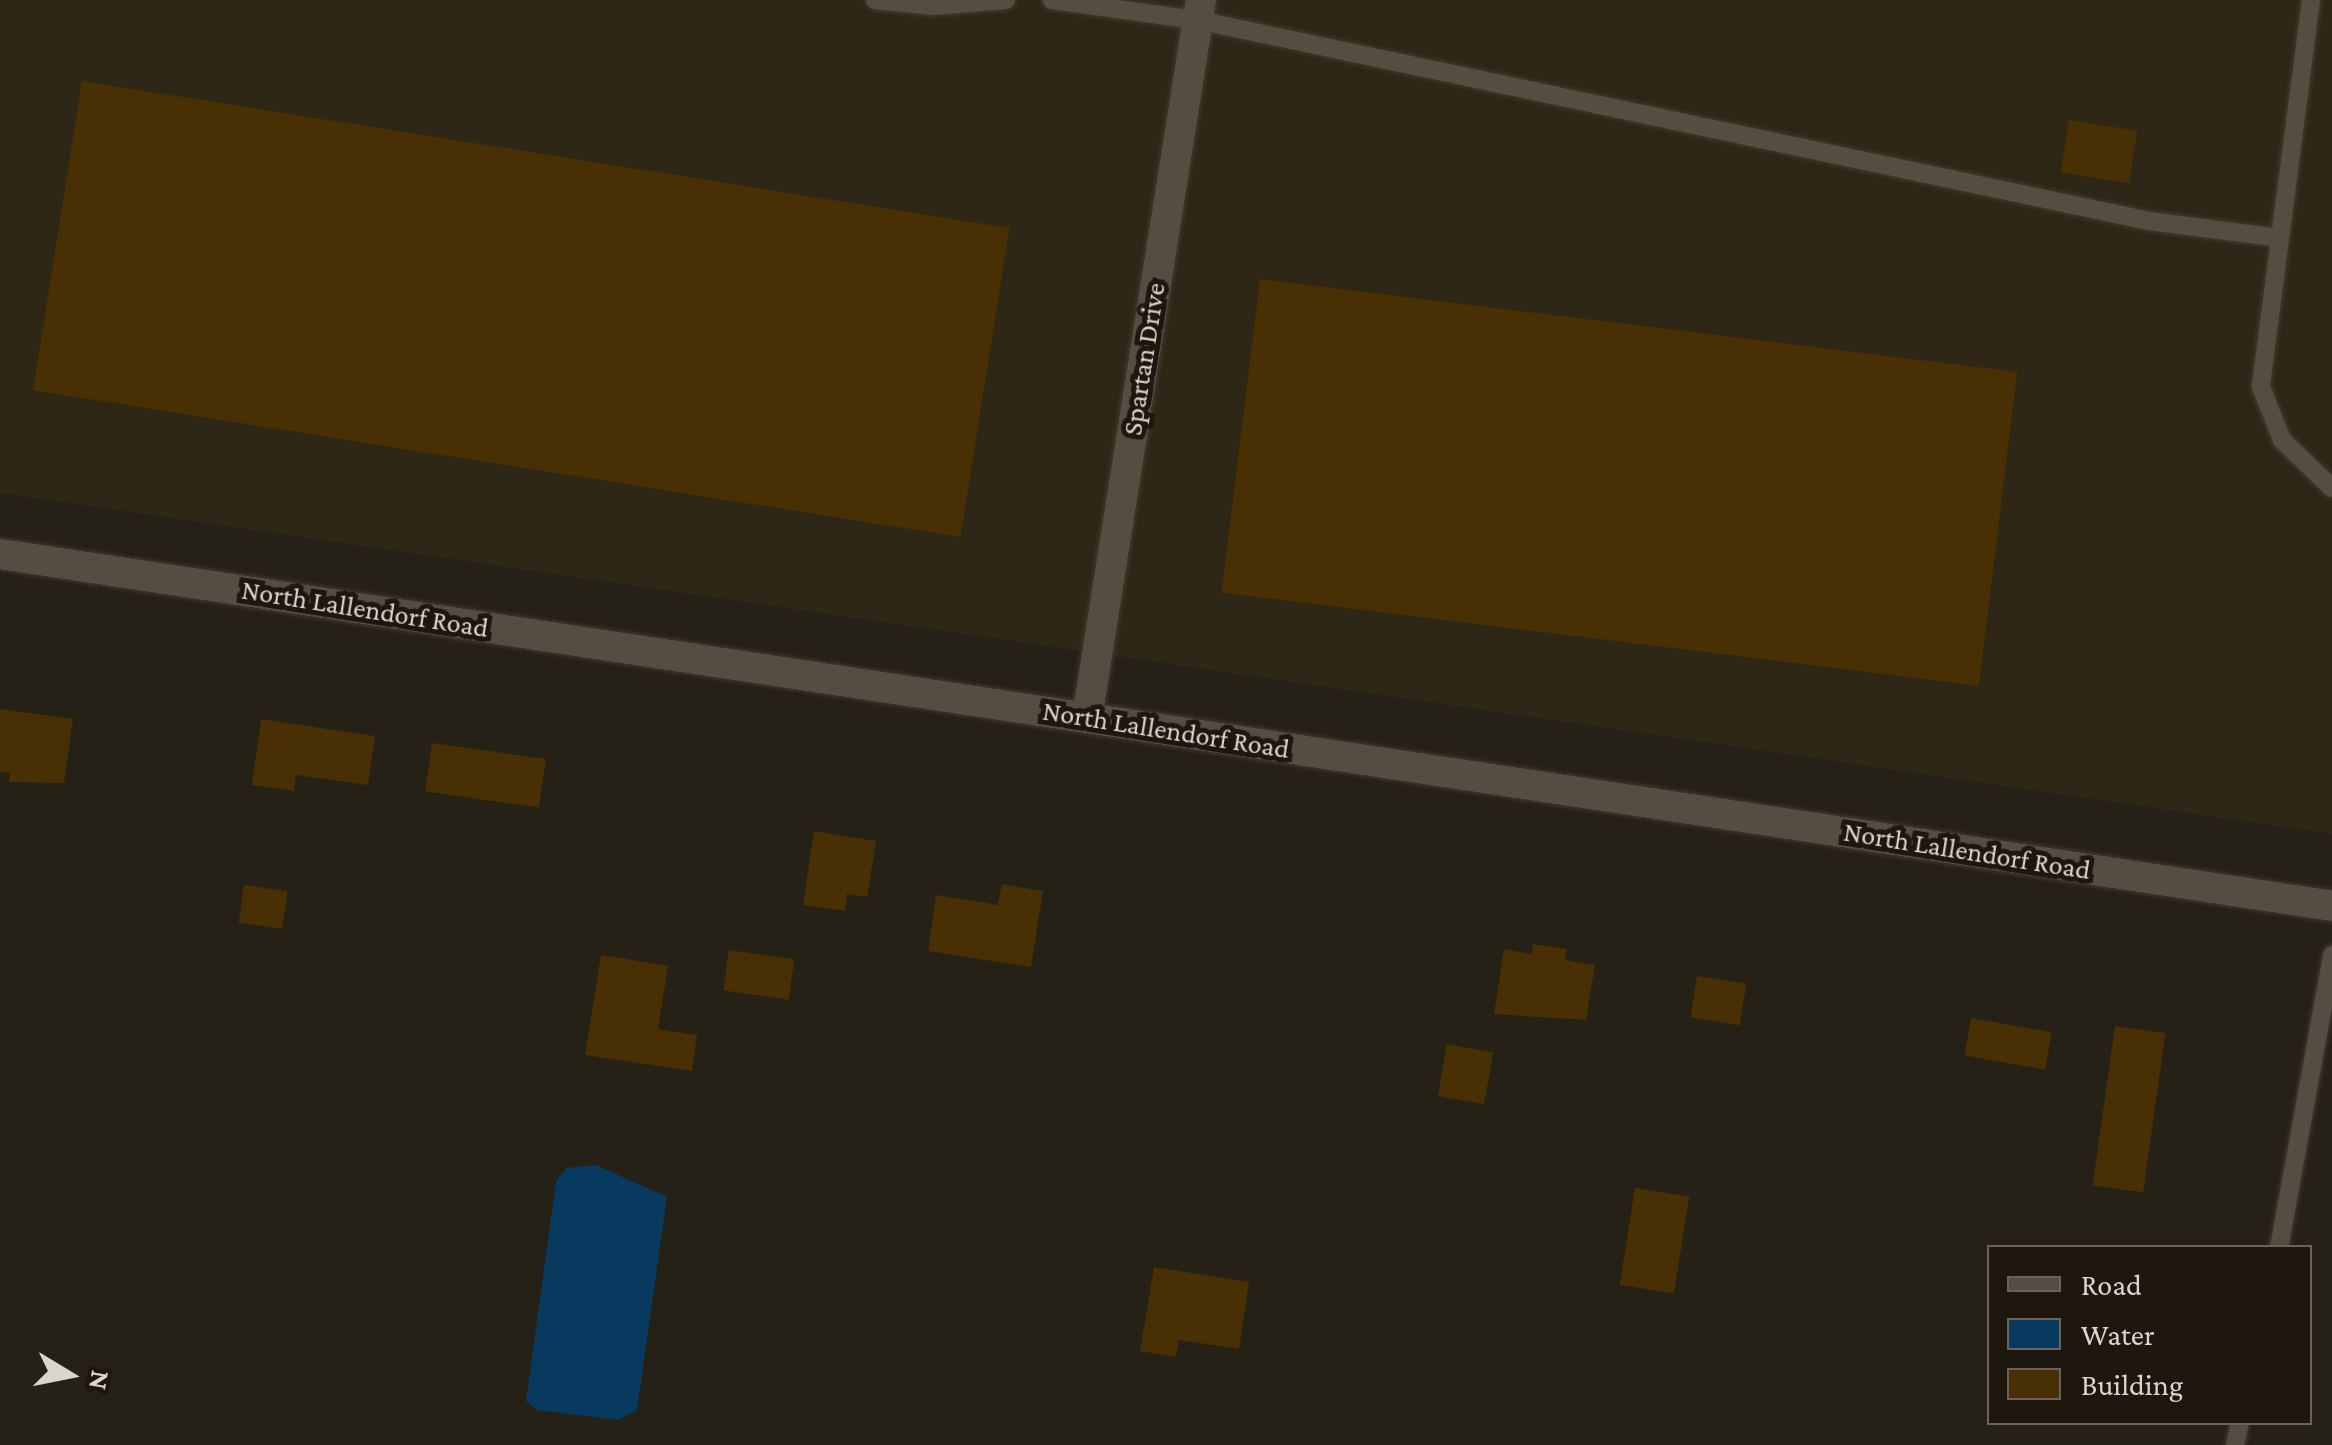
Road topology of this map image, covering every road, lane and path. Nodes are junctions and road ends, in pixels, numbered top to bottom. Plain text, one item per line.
1 (875, 0) edge
2 (1006, 0) edge
3 (1052, 0) edge
4 (2310, 0) edge
5 (1199, 10) edge
6 (2280, 238) junction
7 (2332, 488) edge
8 (0, 554) edge
9 (1088, 718) junction
10 (2332, 906) edge
11 (2332, 955) edge
12 (2280, 1245) edge

1 - 2 lane
3 - 5 lane
4 - 6 lane
5 - 6 lane
5 - 9 street, Spartan Drive
6 - 7 lane
8 - 9 street, North Lallendorf Road
9 - 10 street, North Lallendorf Road
11 - 12 lane

